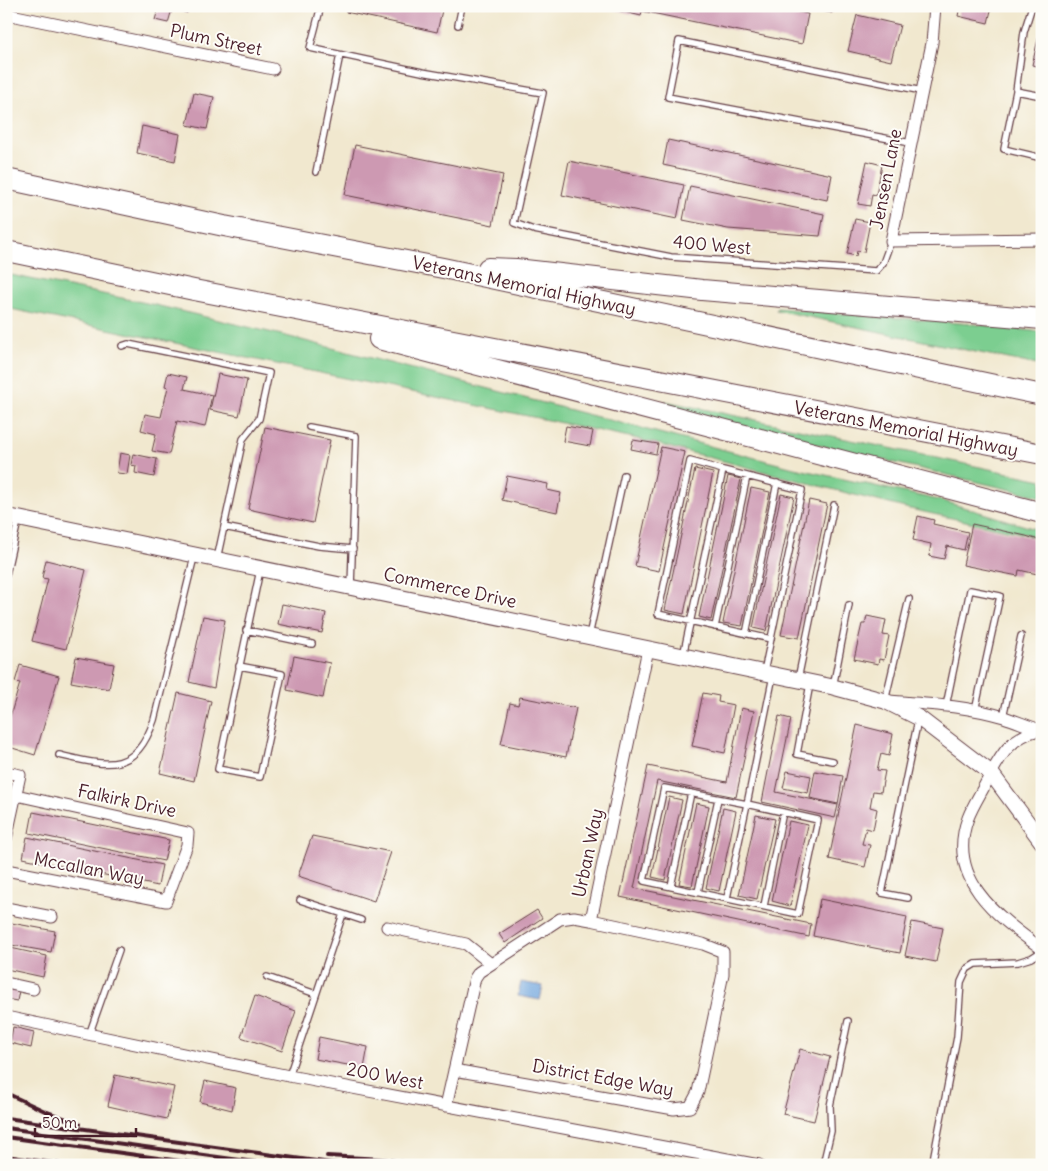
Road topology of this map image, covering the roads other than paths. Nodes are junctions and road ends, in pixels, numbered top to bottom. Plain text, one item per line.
1 (321, 6) edge
2 (462, 6) edge
3 (935, 6) edge
4 (1032, 6) edge
5 (6, 14) edge
6 (458, 25) dead end
7 (340, 55) junction
8 (272, 69) dead end
9 (1016, 90) junction
10 (922, 91) junction
11 (1042, 96) edge
12 (911, 143) junction
13 (1042, 158) edge
14 (316, 172) dead end
15 (6, 179) edge
16 (1042, 239) edge
17 (891, 241) junction
18 (6, 251) edge
19 (443, 268) junction
20 (194, 290) junction
21 (1042, 319) edge
22 (122, 346) dead end
23 (1042, 395) edge
24 (309, 427) dead end
25 (1042, 454) edge
26 (723, 470) junction
27 (624, 475) dead end
28 (747, 476) junction
29 (777, 484) junction
30 (834, 505) dead end
31 (1042, 512) edge
32 (13, 517) edge
33 (224, 527) junction
34 (353, 549) junction
35 (195, 555) junction
36 (216, 559) junction
37 (260, 568) junction
38 (6, 575) edge
39 (351, 587) junction
40 (909, 599) dead end
41 (849, 606) dead end
42 (690, 622) junction
43 (715, 627) junction
44 (246, 630) junction
45 (746, 634) junction
46 (589, 636) junction
47 (1021, 636) dead end
48 (772, 639) junction
49 (312, 644) dead end
50 (648, 649) junction
51 (683, 656) junction
52 (239, 666) junction
53 (769, 673) junction
54 (804, 681) junction
55 (832, 687) junction
56 (885, 701) junction
57 (946, 706) junction
58 (976, 711) junction
59 (1003, 717) junction
60 (919, 718) junction
61 (1040, 730) edge
62 (59, 755) dead end
63 (833, 761) dead end
64 (6, 772) edge
65 (992, 773) junction
66 (691, 793) junction
67 (16, 795) junction
68 (718, 799) junction
69 (747, 804) junction
70 (783, 812) junction
71 (6, 839) edge
72 (1042, 842) edge
73 (6, 870) edge
74 (670, 886) junction
75 (698, 892) junction
76 (727, 898) junction
77 (908, 898) dead end
78 (300, 900) dead end
79 (166, 901) joint
80 (764, 906) junction
81 (6, 908) edge
82 (343, 914) junction
83 (52, 917) dead end
84 (361, 920) dead end
85 (592, 920) junction
86 (387, 927) dead end
87 (119, 950) dead end
88 (1042, 950) edge
89 (491, 964) junction
90 (267, 977) dead end
91 (6, 983) edge
92 (33, 989) dead end
93 (316, 994) junction
94 (6, 1017) edge
95 (848, 1021) dead end
96 (90, 1035) junction
97 (454, 1070) junction
98 (289, 1076) junction
99 (446, 1106) junction
100 (759, 1165) edge
101 (823, 1165) edge
102 (932, 1165) edge

1 - 7 lane
2 - 6 lane
3 - 10 street, Jensen Lane
4 - 9 lane
5 - 8 street, Plum Street
7 - 14 lane
7 - 17 lane, 400 West
9 - 11 lane
9 - 13 lane
10 - 12 street, Jensen Lane
10 - 12 lane
12 - 17 street, Jensen Lane
15 - 19 highway, Veterans Memorial Highway
16 - 17 street, Jensen Lane
18 - 20 highway, Veterans Memorial Highway
19 - 21 highway
19 - 23 highway, Veterans Memorial Highway
20 - 25 highway, Veterans Memorial Highway
20 - 31 highway
22 - 33 lane
24 - 34 lane
26 - 28 lane
26 - 42 lane
26 - 42 lane
27 - 46 lane
28 - 29 lane
28 - 43 lane
29 - 45 lane
29 - 48 lane
30 - 54 lane
32 - 35 street, Commerce Drive
32 - 38 lane
33 - 34 lane
33 - 36 lane
34 - 39 lane
35 - 36 street, Commerce Drive
35 - 62 lane
36 - 37 street, Commerce Drive
37 - 39 street, Commerce Drive
37 - 44 lane
39 - 46 street, Commerce Drive
40 - 56 lane
41 - 55 lane
42 - 43 lane
42 - 51 lane
43 - 45 lane
44 - 49 lane
44 - 52 lane
45 - 48 lane
46 - 50 street, Commerce Drive
47 - 59 lane
48 - 53 lane
50 - 51 street, Commerce Drive
50 - 85 street, Urban Way
51 - 53 street, Commerce Drive
52 - 52 lane
53 - 54 street, Commerce Drive
53 - 69 lane
54 - 55 street, Commerce Drive
54 - 63 lane
55 - 56 street, Commerce Drive
56 - 57 street, Commerce Drive
56 - 60 street, Commerce Drive
57 - 58 street, Commerce Drive
57 - 58 lane
58 - 59 street, Commerce Drive
59 - 61 street, Commerce Drive
60 - 65 street, Commerce Drive
60 - 77 lane
61 - 65 street, Commerce Drive
64 - 67 street
65 - 72 street
65 - 88 street
66 - 68 lane
66 - 74 lane
66 - 74 lane
67 - 71 street
67 - 79 street, Falkirk Drive
68 - 69 lane
68 - 75 lane
69 - 70 lane
69 - 76 lane
70 - 80 lane
70 - 80 lane
73 - 79 street, Mccallan Way
74 - 75 lane
75 - 76 lane
76 - 80 lane
78 - 82 lane
81 - 83 street
82 - 84 lane
82 - 93 lane
85 - 89 street, Urban Way
85 - 97 street, District Edge Way
86 - 89 street
87 - 96 lane
88 - 102 lane
89 - 97 street, Urban Way
90 - 93 lane
91 - 92 street
93 - 98 lane
94 - 96 street, 200 West
95 - 101 lane
96 - 98 street, 200 West
97 - 99 street, Urban Way
98 - 99 street, 200 West
99 - 100 street, 200 West

